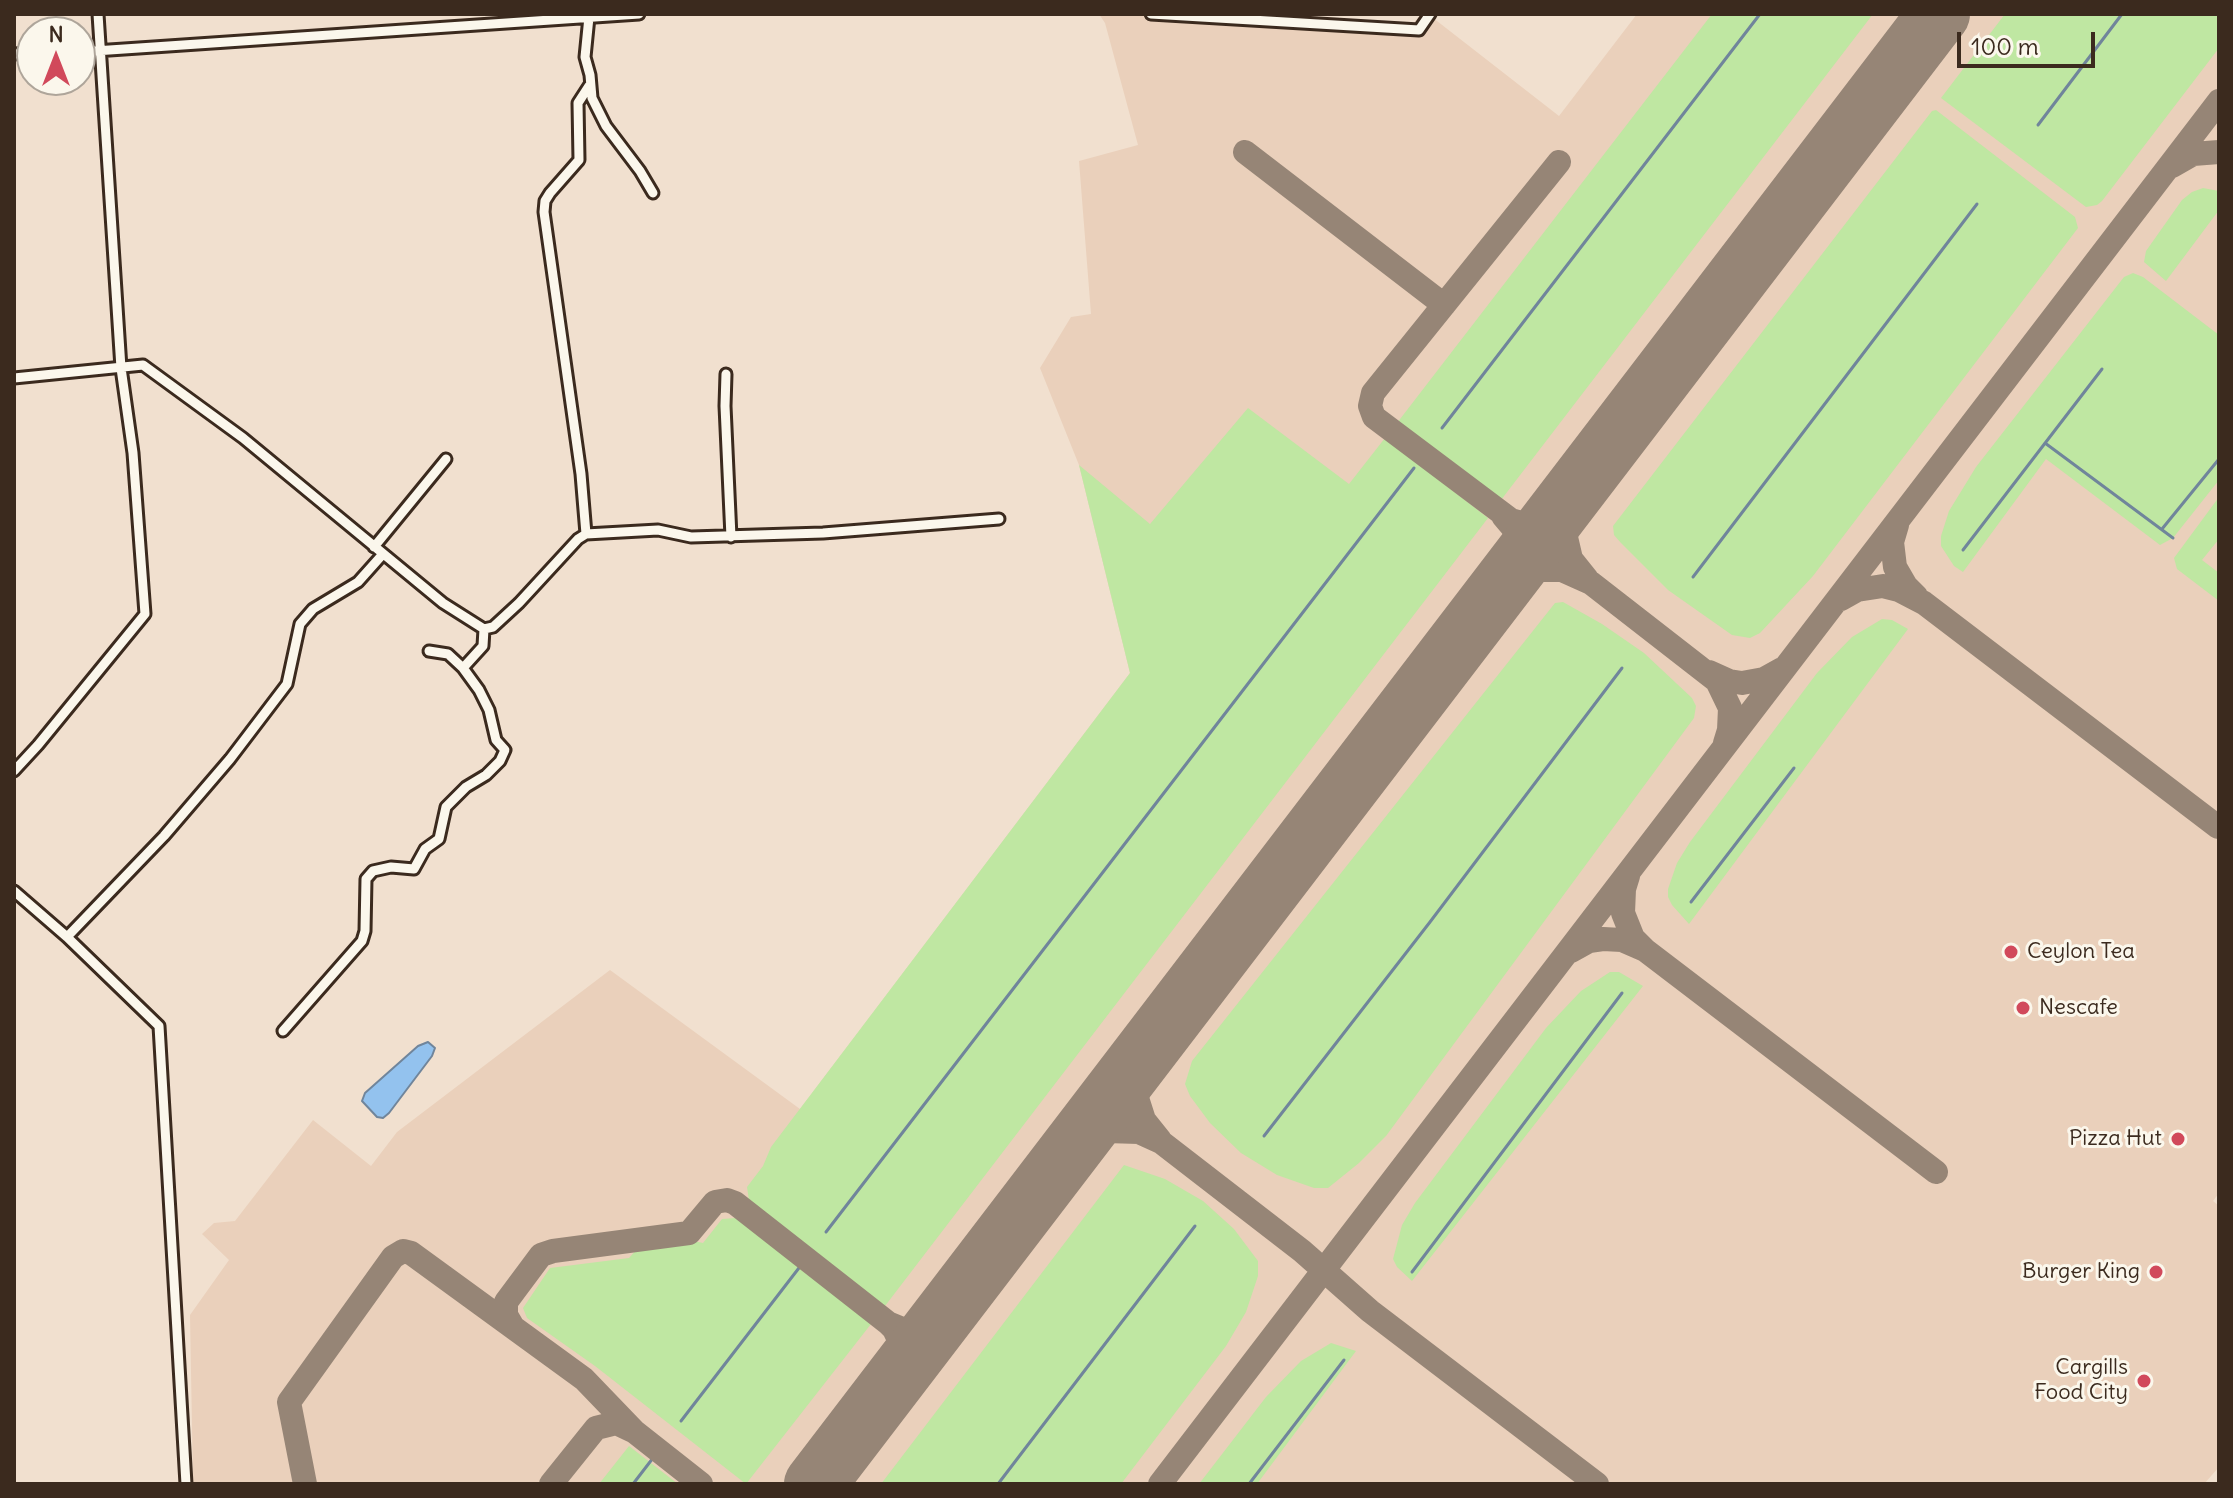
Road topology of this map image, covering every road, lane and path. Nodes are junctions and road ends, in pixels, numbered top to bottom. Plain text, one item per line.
1 (98, 14) edge
2 (639, 14) edge
3 (1151, 14) edge
4 (1430, 14) edge
5 (589, 17) junction
6 (96, 51) edge
7 (102, 51) junction
8 (589, 86) junction
9 (653, 193) dead end
10 (121, 368) junction
11 (726, 374) dead end
12 (14, 378) edge
13 (446, 459) dead end
14 (999, 519) dead end
15 (586, 534) junction
16 (731, 537) junction
17 (379, 550) junction
18 (484, 629) junction
19 (429, 651) dead end
20 (463, 668) junction
21 (14, 771) edge
22 (14, 891) edge
23 (67, 937) junction
24 (283, 1031) dead end
25 (186, 1484) edge

1 - 7 street
2 - 5 street
3 - 4 street
5 - 7 street
5 - 8 street
6 - 7 street
7 - 10 street
8 - 9 street
8 - 15 street
10 - 12 street
10 - 17 street
10 - 21 street
11 - 16 street
13 - 17 street
14 - 16 street
15 - 16 street
15 - 18 street
17 - 18 street
17 - 23 street
18 - 20 street
19 - 20 street
20 - 24 street
22 - 23 street
23 - 25 street

